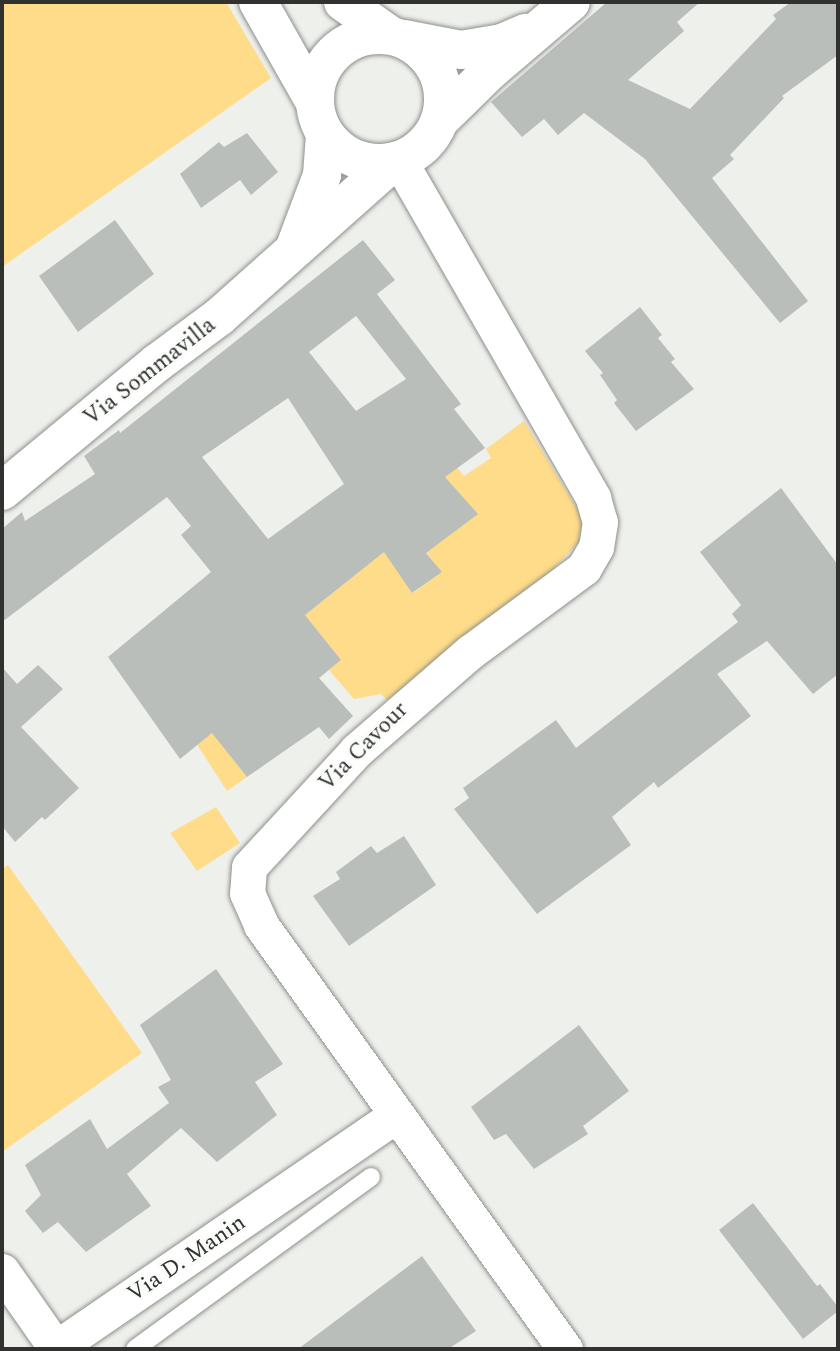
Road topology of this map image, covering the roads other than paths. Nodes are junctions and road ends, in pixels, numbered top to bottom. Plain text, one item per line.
1 (258, 2) edge
2 (343, 2) edge
3 (571, 2) edge
4 (541, 27) junction
5 (396, 37) junction
6 (320, 118) junction
7 (440, 120) junction
8 (395, 162) junction
9 (295, 248) junction
10 (2, 491) edge
11 (395, 1116) junction
12 (370, 1177) dead end
13 (2, 1271) edge
14 (57, 1349) edge
15 (135, 1349) edge
16 (565, 1349) edge

1 - 6 main road
2 - 5 main road
3 - 4 main road, Via Sommavilla
4 - 5 main road, Via Sommavilla
4 - 7 main road, Via Sommavilla
5 - 6 main road, Via Sommavilla
5 - 7 main road
6 - 8 main road
6 - 9 main road, Via Sommavilla
7 - 8 main road, Via Sommavilla
8 - 9 main road, Via Sommavilla
8 - 11 street, Via Cavour
9 - 10 main road, Via Sommavilla
11 - 14 street, Via D. Manin
11 - 16 street, Via Cavour
12 - 15 lane
13 - 14 street, Via D. Manin

